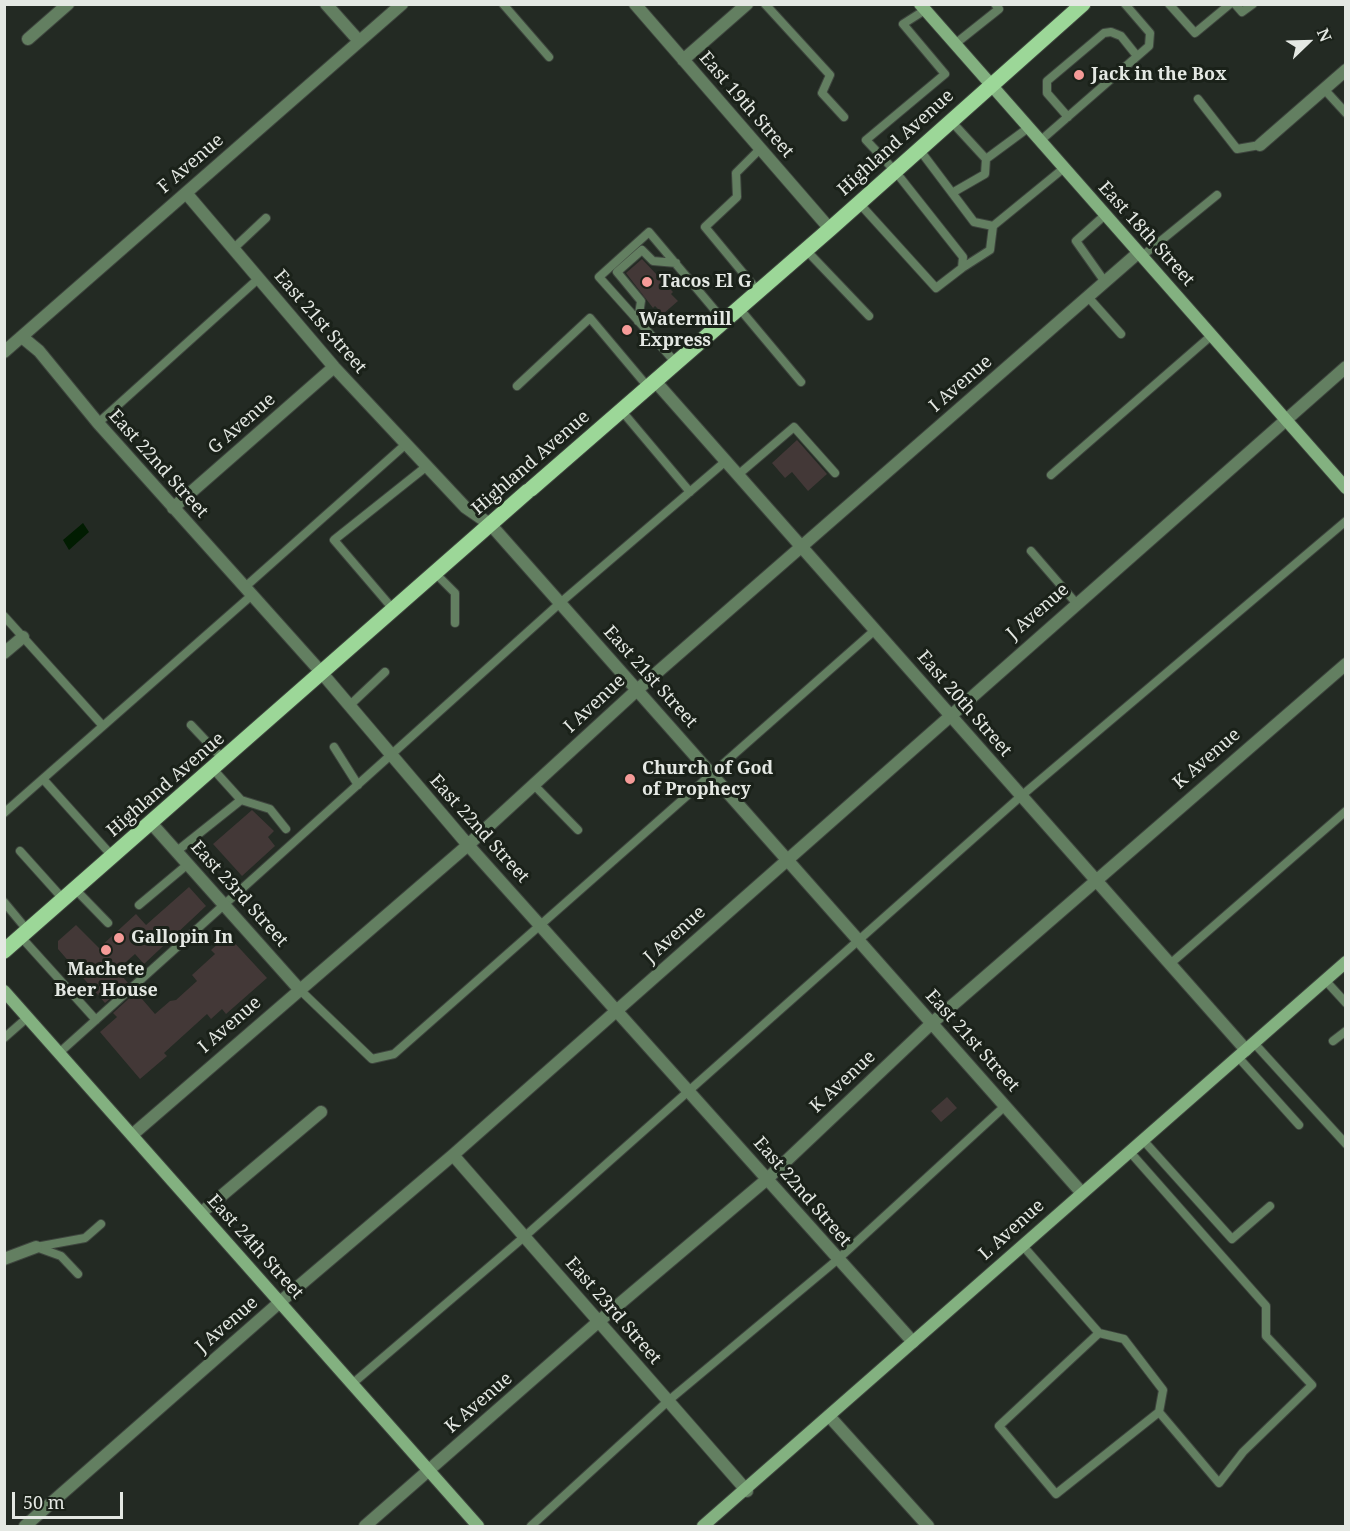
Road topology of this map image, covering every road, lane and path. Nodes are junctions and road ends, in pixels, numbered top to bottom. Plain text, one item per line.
1 (68, 4) edge
2 (326, 4) edge
3 (402, 4) edge
4 (503, 4) edge
5 (635, 4) edge
6 (747, 4) edge
7 (765, 4) edge
8 (995, 4) edge
9 (1083, 4) edge
10 (1125, 4) edge
11 (1169, 4) edge
12 (1230, 4) edge
13 (1235, 4) edge
14 (1253, 4) edge
15 (922, 7) edge
16 (28, 39) dead end
17 (359, 41) junction
18 (955, 44) junction
19 (1137, 56) junction
20 (549, 57) dead end
21 (683, 60) junction
22 (1346, 70) edge
23 (991, 85) junction
24 (1324, 88) junction
25 (1198, 99) dead end
26 (1346, 113) edge
27 (844, 117) dead end
28 (1068, 117) junction
29 (951, 121) junction
30 (1028, 128) junction
31 (1040, 141) junction
32 (1260, 145) joint
33 (760, 149) junction
34 (919, 149) junction
35 (986, 159) junction
36 (1064, 168) junction
37 (895, 171) junction
38 (186, 193) junction
39 (952, 193) junction
40 (1217, 195) dead end
41 (859, 203) junction
42 (1105, 215) junction
43 (266, 218) dead end
44 (993, 226) junction
45 (830, 229) junction
46 (233, 249) junction
47 (806, 250) junction
48 (1140, 255) junction
49 (676, 263) junction
50 (962, 268) junction
51 (258, 279) junction
52 (1105, 282) junction
53 (759, 291) junction
54 (1088, 297) junction
55 (739, 308) junction
56 (869, 316) dead end
57 (638, 321) junction
58 (724, 321) junction
59 (1121, 334) dead end
60 (1212, 334) junction
61 (22, 337) junction
62 (4, 352) edge
63 (676, 363) junction
64 (334, 367) junction
65 (1346, 367) edge
66 (801, 381) dead end
67 (652, 384) junction
68 (517, 386) dead end
69 (621, 410) junction
70 (1285, 418) junction
71 (98, 423) junction
72 (406, 444) junction
73 (727, 460) junction
74 (427, 466) junction
75 (835, 473) dead end
76 (739, 474) junction
77 (1051, 475) dead end
78 (1346, 488) edge
79 (690, 492) junction
80 (173, 508) junction
81 (1346, 521) edge
82 (491, 525) junction
83 (802, 548) junction
84 (1031, 551) dead end
85 (435, 573) junction
86 (248, 591) junction
87 (560, 603) junction
88 (1076, 603) junction
89 (393, 609) junction
90 (4, 616) edge
91 (455, 623) dead end
92 (875, 630) junction
93 (23, 637) junction
94 (4, 653) edge
95 (1346, 664) edge
96 (321, 672) junction
97 (385, 672) dead end
98 (637, 690) junction
99 (349, 706) junction
100 (949, 714) junction
101 (191, 724) dead end
102 (103, 726) junction
103 (334, 747) dead end
104 (391, 756) junction
105 (219, 764) junction
106 (710, 773) junction
107 (43, 779) junction
108 (357, 785) junction
109 (534, 785) junction
110 (1020, 797) junction
111 (241, 800) junction
112 (1346, 811) edge
113 (4, 813) edge
114 (152, 824) junction
115 (286, 829) dead end
116 (578, 830) dead end
117 (468, 845) junction
118 (177, 851) junction
119 (20, 852) dead end
120 (113, 857) junction
121 (786, 859) junction
122 (189, 864) junction
123 (1095, 880) junction
124 (70, 895) junction
125 (4, 902) edge
126 (224, 904) junction
127 (139, 905) dead end
128 (108, 923) dead end
129 (539, 923) junction
130 (25, 934) junction
131 (858, 940) junction
132 (4, 951) edge
133 (1346, 962) edge
134 (1170, 964) junction
135 (1325, 980) junction
136 (299, 989) junction
137 (4, 992) edge
138 (1346, 1003) edge
139 (618, 1010) junction
140 (28, 1017) junction
141 (96, 1020) junction
142 (932, 1023) junction
143 (1346, 1031) edge
144 (4, 1038) edge
145 (1333, 1041) dead end
146 (1246, 1050) junction
147 (59, 1053) junction
148 (690, 1091) junction
149 (1005, 1106) junction
150 (321, 1112) dead end
151 (1299, 1125) dead end
152 (132, 1135) junction
153 (1143, 1140) junction
154 (1346, 1144) edge
155 (1130, 1152) junction
156 (453, 1155) junction
157 (766, 1180) junction
158 (1081, 1192) junction
159 (1270, 1206) dead end
160 (201, 1213) junction
161 (100, 1224) dead end
162 (525, 1237) junction
163 (1023, 1246) junction
164 (36, 1247) junction
165 (4, 1259) edge
166 (837, 1260) junction
167 (78, 1274) dead end
168 (279, 1302) junction
169 (598, 1322) junction
170 (1099, 1333) junction
171 (913, 1342) junction
172 (352, 1384) junction
173 (668, 1401) junction
174 (1159, 1412) junction
175 (829, 1416) junction
176 (429, 1471) junction
177 (747, 1491) junction
178 (459, 1504) junction
179 (25, 1527) edge
180 (365, 1527) edge
181 (466, 1527) edge
182 (478, 1527) edge
183 (531, 1527) edge
184 (703, 1527) edge
185 (928, 1527) edge

1 - 16 street
2 - 17 street
3 - 17 street, F Avenue
4 - 20 lane
5 - 21 street, East 19th Street
6 - 21 street
7 - 27 lane
8 - 18 lane
9 - 23 main road, Highland Avenue
10 - 19 lane
11 - 12 lane
13 - 14 lane
15 - 18 street, East 18th Street
15 - 37 lane
17 - 38 street, F Avenue
18 - 23 street, East 18th Street
19 - 28 lane
19 - 28 lane
21 - 33 street, East 19th Street
22 - 24 street
23 - 29 main road, Highland Avenue
23 - 30 street, East 18th Street
24 - 26 lane
24 - 32 street
25 - 32 lane
28 - 31 lane
29 - 34 main road, Highland Avenue
29 - 35 lane
30 - 31 street, East 18th Street
30 - 35 lane
31 - 36 street, East 18th Street
33 - 45 street, East 19th Street
33 - 53 lane
34 - 37 main road, Highland Avenue
34 - 39 lane
35 - 39 lane
36 - 42 street, East 18th Street
36 - 44 lane
37 - 41 main road, Highland Avenue
37 - 50 lane
38 - 46 street, East 21st Street
38 - 61 street, F Avenue
39 - 44 lane
40 - 48 lane
41 - 45 main road, Highland Avenue
41 - 50 lane
42 - 48 street, East 18th Street
42 - 52 lane
43 - 46 lane
44 - 50 lane
45 - 47 main road, Highland Avenue
46 - 51 street, East 21st Street
47 - 53 main road, Highland Avenue
47 - 56 lane
48 - 52 street, I Avenue
48 - 60 street, East 18th Street
49 - 57 lane
49 - 57 lane
49 - 58 lane
51 - 64 street, East 21st Street
51 - 71 lane
52 - 54 street, I Avenue
53 - 55 main road, Highland Avenue
54 - 59 lane
54 - 83 street, I Avenue
55 - 58 main road, Highland Avenue
55 - 66 lane
57 - 63 lane
58 - 63 main road, Highland Avenue
60 - 70 street, East 18th Street
60 - 77 lane
61 - 62 street, F Avenue
61 - 71 street, East 22nd Street
63 - 67 main road, Highland Avenue
64 - 72 street, East 21st Street
64 - 80 street, G Avenue
65 - 70 street, J Avenue
67 - 68 lane
67 - 69 main road, Highland Avenue
67 - 73 street, East 20th Street
69 - 79 lane
69 - 82 main road, Highland Avenue
70 - 78 street, East 18th Street
70 - 88 street, J Avenue
71 - 80 street, East 22nd Street
72 - 74 street, East 21st Street
72 - 86 lane
73 - 76 street, East 20th Street
73 - 79 lane
74 - 82 street, East 21st Street
74 - 89 lane
75 - 76 lane
76 - 83 street, East 20th Street
79 - 87 lane
80 - 86 street, East 22nd Street
81 - 110 lane
82 - 85 main road, Highland Avenue
82 - 87 street, East 21st Street
83 - 92 street, East 20th Street
83 - 98 street, I Avenue
84 - 88 lane
85 - 89 main road, Highland Avenue
85 - 91 lane
86 - 96 street, East 22nd Street
86 - 102 lane
87 - 98 street, East 21st Street
87 - 104 lane
88 - 100 street, J Avenue
89 - 96 main road, Highland Avenue
90 - 93 lane
92 - 100 street, East 20th Street
92 - 106 lane
93 - 94 street
93 - 102 lane
95 - 123 street, K Avenue
96 - 99 street, East 22nd Street
96 - 105 main road, Highland Avenue
97 - 99 lane
98 - 106 street, East 21st Street
98 - 109 street, I Avenue
99 - 104 street, East 22nd Street
100 - 110 street, East 20th Street
100 - 121 street, J Avenue
101 - 105 lane
102 - 107 lane
103 - 108 lane
104 - 108 lane
104 - 117 street, East 22nd Street
105 - 111 lane
105 - 114 main road, Highland Avenue
106 - 121 street, East 21st Street
106 - 129 lane
107 - 113 lane
107 - 120 lane
108 - 126 lane
109 - 116 lane
109 - 117 street, I Avenue
110 - 123 street, East 20th Street
110 - 131 lane
111 - 115 lane
111 - 118 lane
112 - 134 lane
114 - 118 street, East 23rd Street
114 - 120 main road, Highland Avenue
117 - 129 street, East 22nd Street
117 - 136 street, I Avenue
118 - 122 street, East 23rd Street
119 - 124 lane
120 - 124 main road, Highland Avenue
121 - 131 street, East 21st Street
121 - 139 street, J Avenue
122 - 126 street, East 23rd Street
122 - 127 lane
123 - 134 street, East 20th Street
123 - 142 street, K Avenue
124 - 128 lane
124 - 130 main road, Highland Avenue
125 - 130 lane
126 - 136 street, East 23rd Street
126 - 141 lane
129 - 136 lane
129 - 139 street, East 22nd Street
130 - 132 main road, Highland Avenue
130 - 141 lane
131 - 142 street, East 21st Street
131 - 148 lane
133 - 135 street, L Avenue
134 - 146 street, East 20th Street
135 - 138 lane
135 - 146 street, L Avenue
136 - 152 street, I Avenue
137 - 140 street, East 24th Street
139 - 148 street, East 22nd Street
139 - 156 street, J Avenue
140 - 144 lane
140 - 147 street, East 24th Street
141 - 147 lane
142 - 149 street, East 21st Street
142 - 157 street, K Avenue
143 - 145 lane
146 - 151 lane
146 - 153 street, L Avenue
146 - 154 lane
147 - 152 street, East 24th Street
148 - 157 street, East 22nd Street
148 - 162 lane
149 - 158 street, East 21st Street
149 - 166 lane
150 - 160 street
152 - 160 street, East 24th Street
153 - 155 street, L Avenue
153 - 159 lane
155 - 158 street, L Avenue
155 - 174 lane
156 - 162 street, East 23rd Street
156 - 168 street, J Avenue
157 - 166 street, East 22nd Street
157 - 169 street, K Avenue
158 - 163 street, L Avenue
160 - 168 street, East 24th Street
161 - 164 lane
162 - 169 street, East 23rd Street
162 - 172 lane
163 - 170 lane
163 - 171 street, L Avenue
164 - 165 street
164 - 167 lane
166 - 171 street, East 22nd Street
166 - 173 lane
168 - 172 street, East 24th Street
168 - 179 street, J Avenue
169 - 173 street, East 23rd Street
169 - 176 street, K Avenue
170 - 174 lane
170 - 174 lane
171 - 175 street, L Avenue
172 - 176 street, East 24th Street
173 - 177 street, East 23rd Street
173 - 183 lane
175 - 177 street, L Avenue
175 - 185 street
176 - 178 street, East 24th Street
176 - 180 street, K Avenue
177 - 184 street, L Avenue
178 - 181 street
178 - 182 street, East 24th Street

